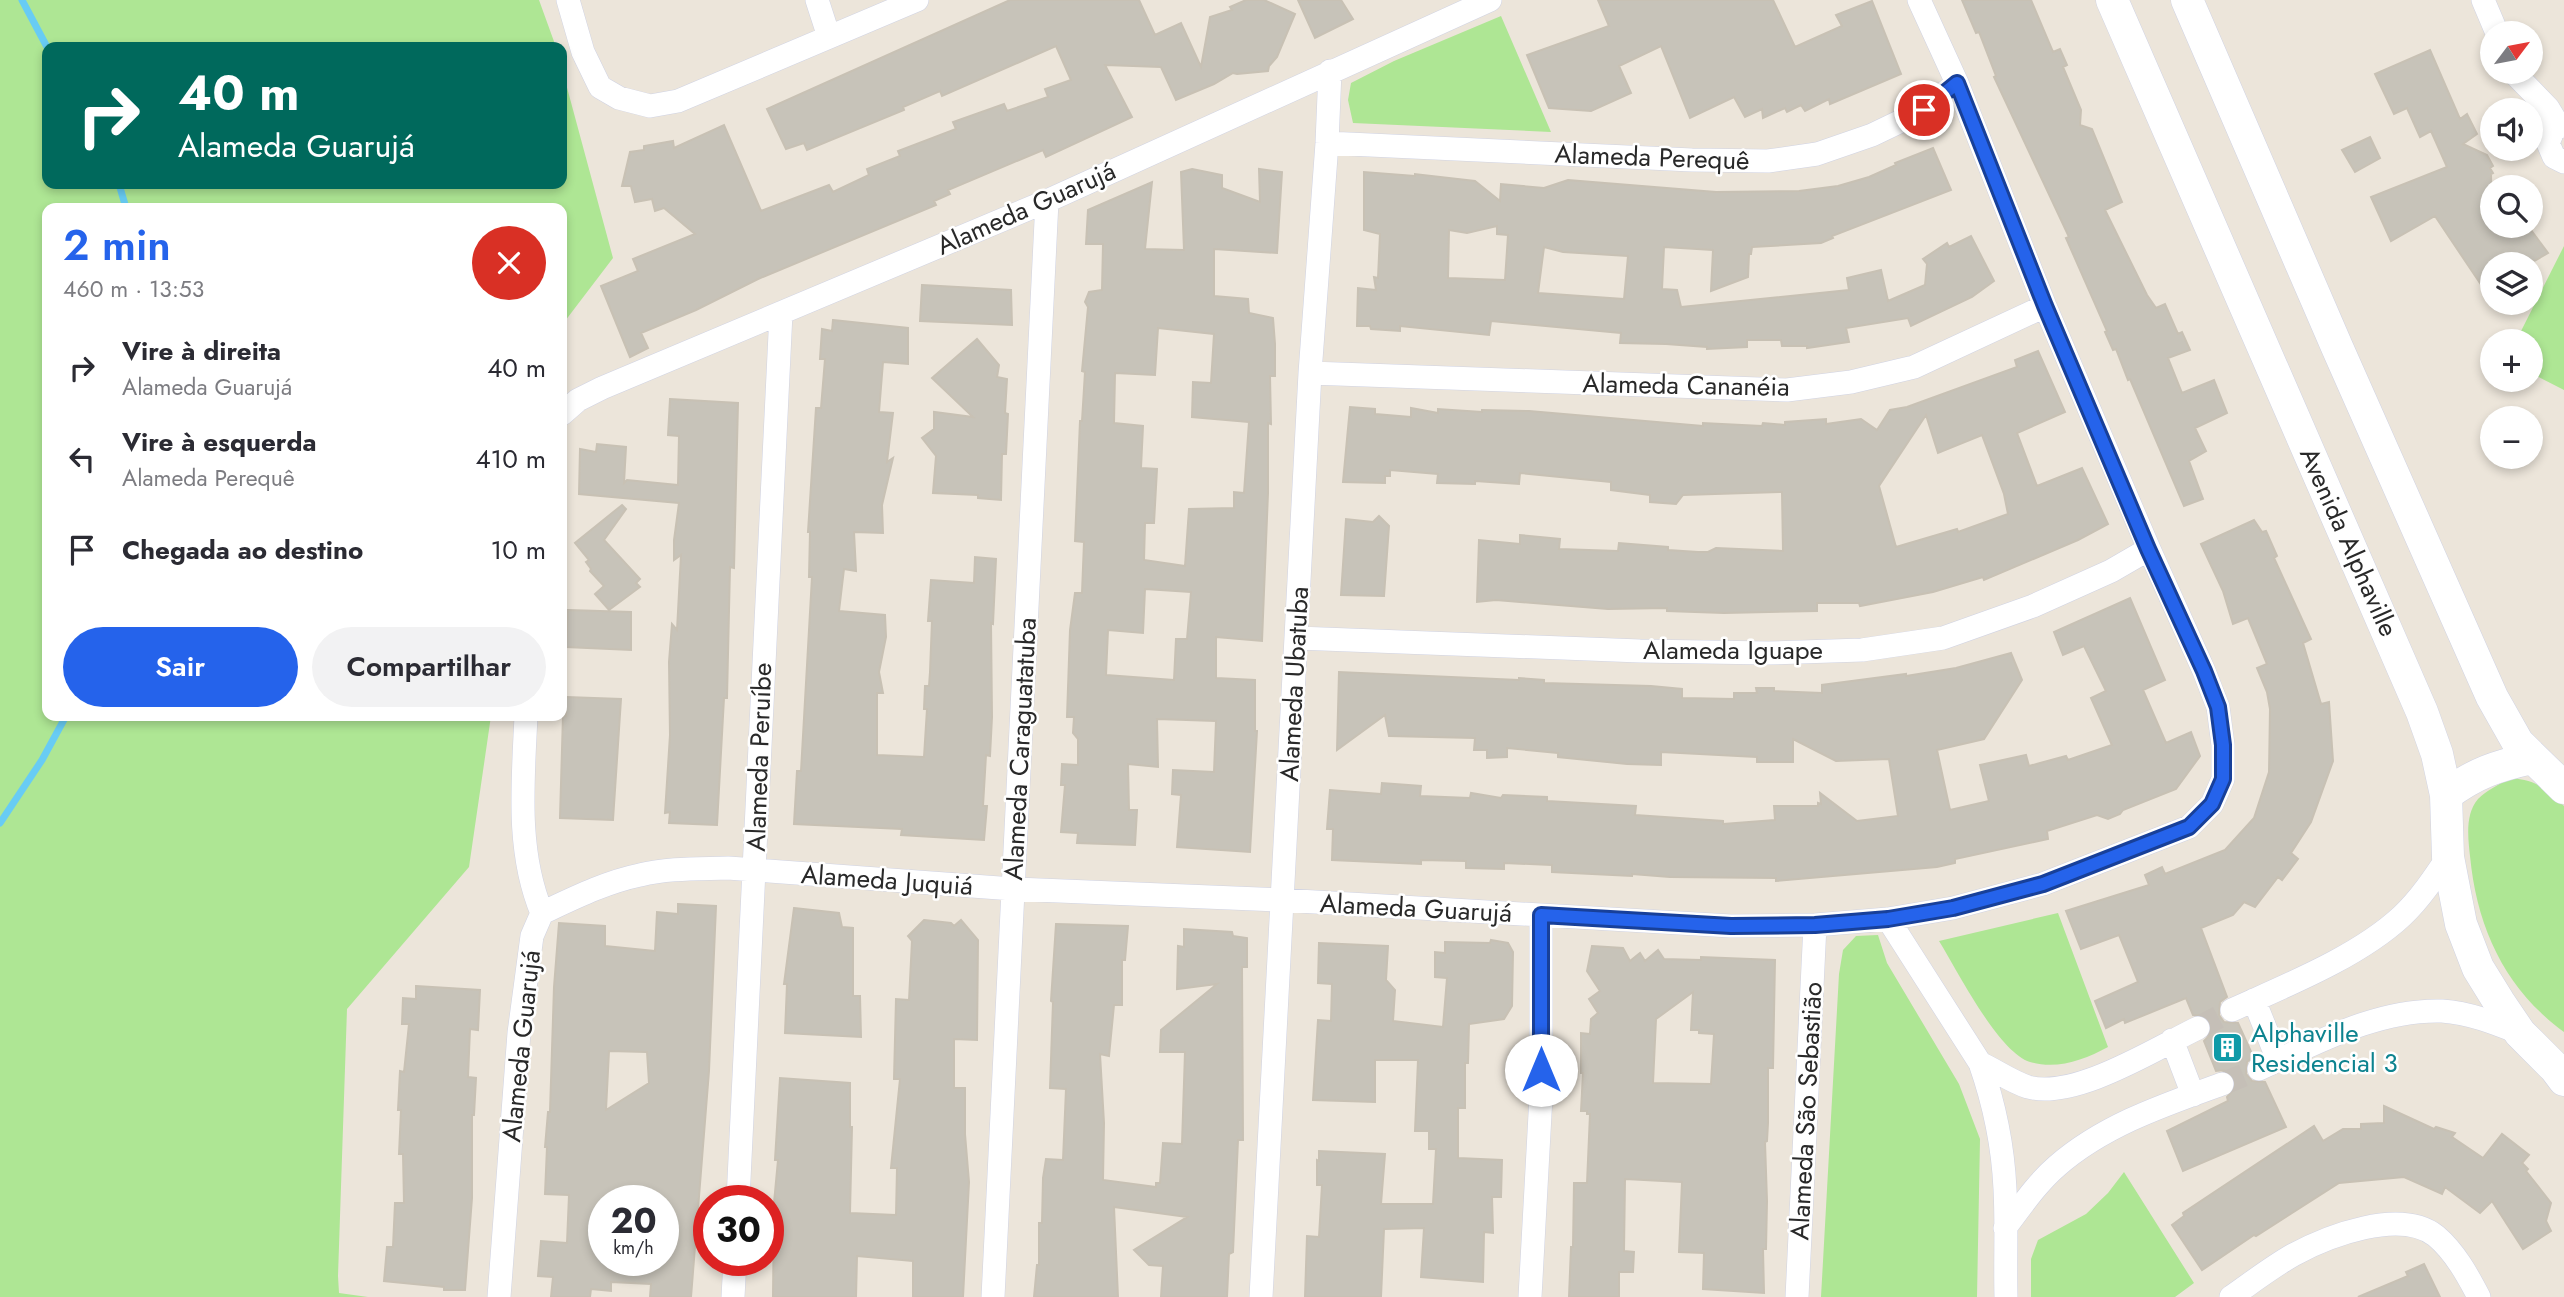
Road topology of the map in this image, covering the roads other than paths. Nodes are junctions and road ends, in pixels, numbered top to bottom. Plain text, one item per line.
1 (568, 0) edge
2 (817, 0) edge
3 (916, 0) edge
4 (1490, 0) edge
5 (1919, 0) edge
6 (2112, 0) edge
7 (2188, 0) edge
8 (2483, 0) edge
9 (2492, 21) edge
10 (829, 37) junction
11 (1330, 71) junction
12 (1957, 83) junction
13 (2525, 84) edge
14 (2557, 130) edge
15 (1327, 143) junction
16 (2564, 162) edge
17 (1047, 201) junction
18 (2045, 306) junction
19 (781, 313) junction
20 (1310, 373) junction
21 (567, 410) edge
22 (2148, 549) junction
23 (1297, 638) junction
24 (526, 721) edge
25 (2532, 758) junction
26 (2564, 760) edge
27 (2564, 788) edge
28 (2446, 795) junction
29 (2448, 857) junction
30 (754, 870) junction
31 (1013, 889) junction
32 (1281, 900) junction
33 (542, 913) junction
34 (1541, 915) junction
35 (1888, 919) junction
36 (1815, 925) junction
37 (2254, 1000) junction
38 (2232, 1010) tunnel mouth
39 (2198, 1028) tunnel mouth
40 (2520, 1033) junction
41 (2172, 1040) junction
42 (2564, 1047) edge
43 (1980, 1063) junction
44 (2564, 1080) edge
45 (2222, 1084) tunnel mouth
46 (2193, 1095) junction
47 (739, 1185) edge
48 (2004, 1228) junction
49 (734, 1276) edge
50 (499, 1297) edge
51 (733, 1297) edge
52 (993, 1297) edge
53 (1261, 1297) edge
54 (1530, 1297) edge
55 (1797, 1297) edge
56 (2006, 1297) edge
57 (2231, 1297) edge
58 (2479, 1297) edge

1 - 10 street
2 - 10 street
3 - 10 street
4 - 11 street, Alameda Guarujá
5 - 12 street, Alameda Guarujá
6 - 28 main road, Avenida Alphaville
7 - 25 main road
8 - 9 street
11 - 15 street, Alameda Ubatuba
11 - 17 street, Alameda Guarujá
12 - 15 street, Alameda Perequê
12 - 18 street, Alameda Guarujá
13 - 14 street
14 - 16 street
15 - 20 street, Alameda Ubatuba
17 - 19 street, Alameda Guarujá
17 - 31 street, Alameda Caraguatatuba
18 - 20 street, Alameda Cananéia
18 - 22 street, Alameda Guarujá
19 - 21 street, Alameda Guarujá
19 - 30 street, Alameda Peruíbe
20 - 23 street, Alameda Ubatuba
22 - 23 street, Alameda Iguape
22 - 35 street, Alameda Guarujá
23 - 32 street, Alameda Ubatuba
24 - 33 street, Alameda Guarujá
25 - 26 street
25 - 27 main road
25 - 28 main road
28 - 29 main road, Avenida Alphaville
29 - 37 street
29 - 40 main road, Avenida Alphaville
30 - 31 street, Alameda Juquiá
30 - 33 street, Alameda Juquiá
30 - 47 street, Alameda Peruíbe
31 - 32 street, Alameda Juquiá
31 - 52 street, Alameda Caraguatatuba
32 - 34 street, Alameda Guarujá
32 - 53 street, Alameda Ubatuba
33 - 50 street, Alameda Guarujá
34 - 36 street, Alameda Guarujá
34 - 54 street
35 - 36 street, Alameda Guarujá
35 - 43 street
36 - 55 street, Alameda São Sebastião
37 - 38 street
37 - 40 street
39 - 41 street
40 - 42 main road
40 - 44 main road, Avenida Alphaville
41 - 43 street
41 - 46 street
43 - 48 street
45 - 46 street
46 - 48 street
48 - 56 street
49 - 51 street
57 - 58 street

